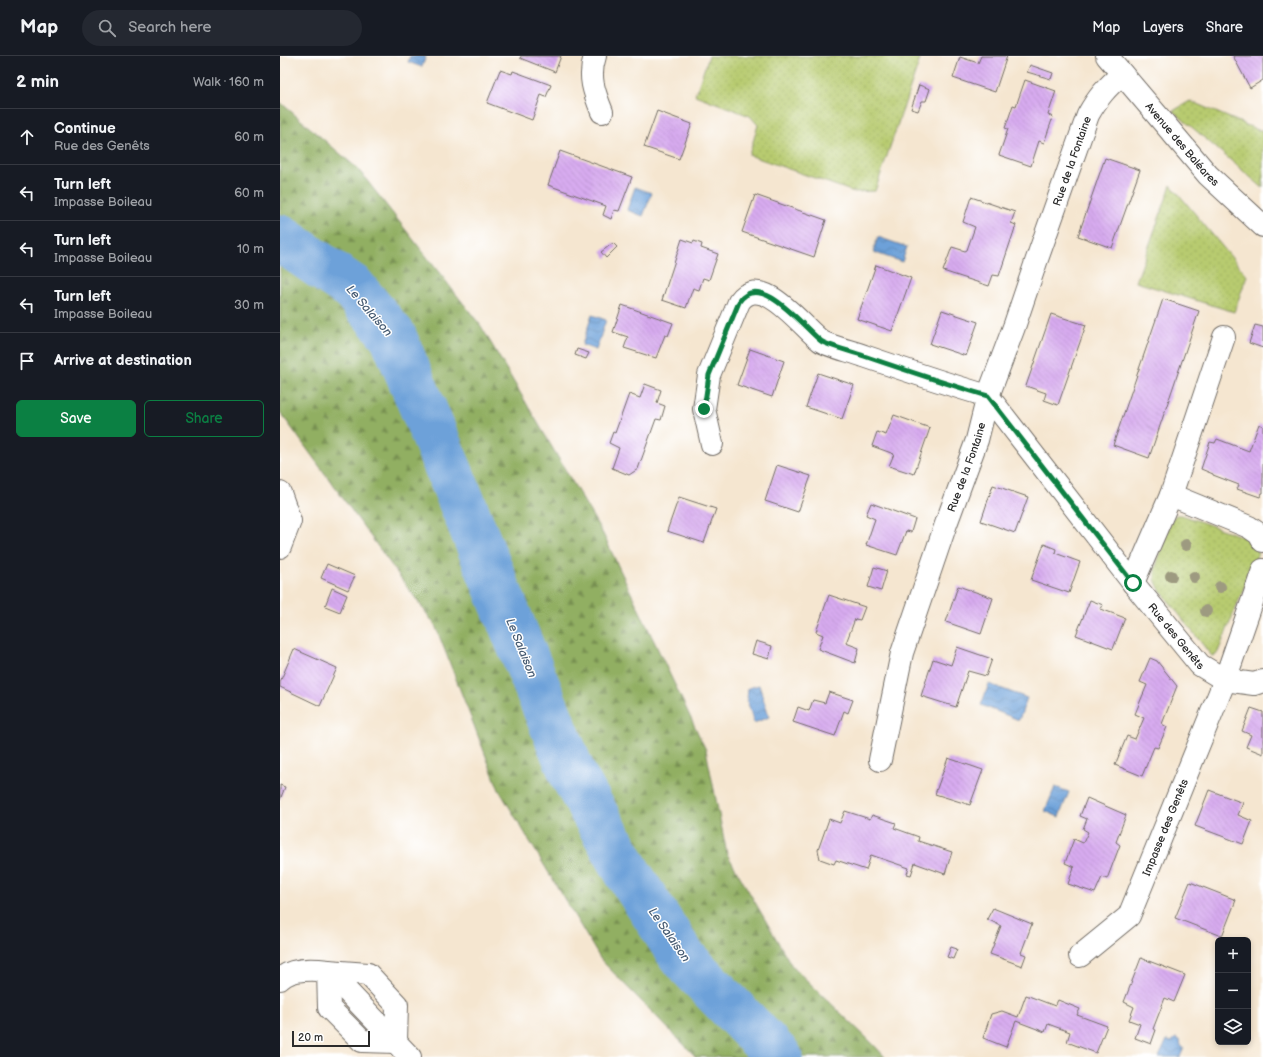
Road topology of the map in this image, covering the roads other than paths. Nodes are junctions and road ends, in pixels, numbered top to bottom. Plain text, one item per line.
1 (596, 56) edge
2 (1107, 56) edge
3 (1122, 74) junction
4 (602, 112) dead end
5 (1263, 226) edge
6 (1224, 337) dead end
7 (988, 396) junction
8 (712, 444) dead end
9 (280, 493) edge
10 (1171, 495) junction
11 (1263, 541) edge
12 (280, 547) edge
13 (1263, 570) edge
14 (1133, 583) junction
15 (1225, 680) junction
16 (1263, 681) edge
17 (880, 760) dead end
18 (1080, 956) dead end
19 (280, 979) edge
20 (403, 1050) edge

1 - 4 street
2 - 3 street, Avenue des Baléares
3 - 5 street, Avenue des Baléares
3 - 7 street, Rue de la Fontaine
6 - 10 street
7 - 8 street
7 - 14 street, Rue des Genêts
7 - 17 street, Rue de la Fontaine
9 - 12 street
10 - 11 street
10 - 14 street
13 - 15 street
14 - 15 street, Rue des Genêts
15 - 16 street, Rue des Genêts
15 - 18 street, Impasse des Genêts
19 - 20 street

